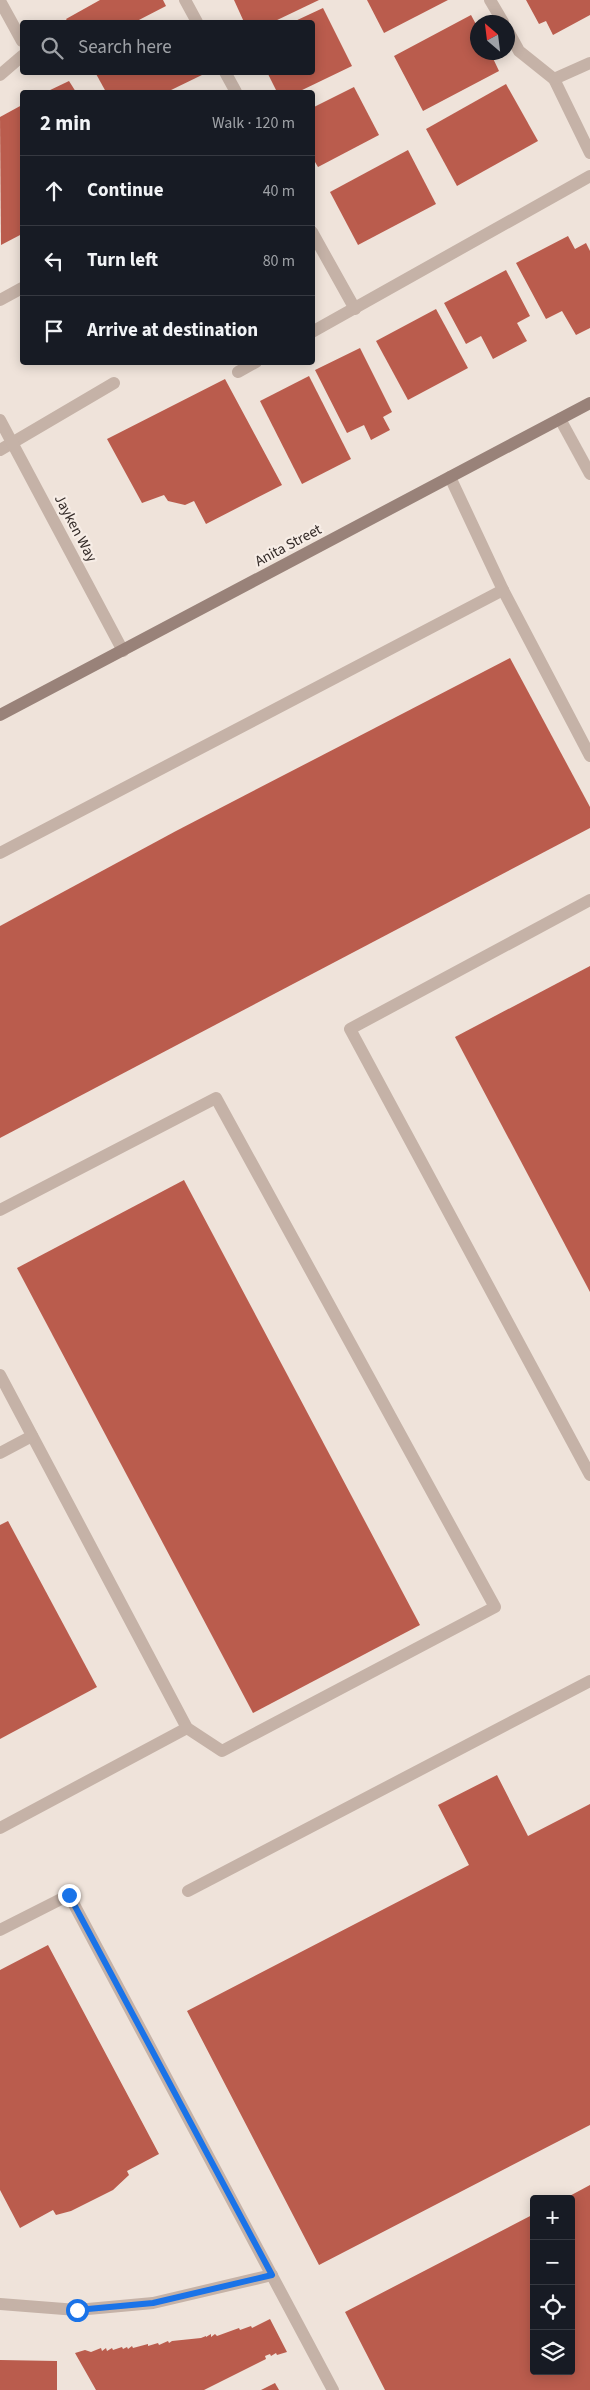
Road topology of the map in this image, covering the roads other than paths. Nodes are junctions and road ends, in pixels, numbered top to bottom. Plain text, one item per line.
1 (184, 0) edge
2 (490, 0) edge
3 (0, 1) edge
4 (499, 15) edge
5 (196, 20) edge
6 (20, 37) edge
7 (515, 45) edge
8 (20, 58) edge
9 (590, 63) edge
10 (0, 75) edge
11 (227, 75) edge
12 (554, 79) junction
13 (235, 90) edge
14 (590, 153) edge
15 (590, 176) edge
16 (315, 237) edge
17 (20, 289) edge
18 (0, 300) edge
19 (355, 308) junction
20 (315, 330) edge
21 (251, 365) edge
22 (238, 372) dead end
23 (114, 383) dead end
24 (590, 403) edge
25 (560, 419) junction
26 (0, 420) edge
27 (13, 444) junction
28 (0, 450) edge
29 (590, 474) edge
30 (450, 477) junction
31 (503, 590) junction
32 (123, 651) junction
33 (0, 715) edge
34 (590, 756) edge
35 (0, 853) edge
36 (590, 900) edge
37 (0, 1210) edge
38 (0, 1375) edge
39 (32, 1436) junction
40 (0, 1453) edge
41 (590, 1475) edge
42 (590, 1681) edge
43 (187, 1728) junction
44 (0, 1828) edge
45 (188, 1891) dead end
46 (0, 1930) edge
47 (272, 2275) junction
48 (0, 2304) edge
49 (333, 2390) edge

1 - 5 street
2 - 4 street
3 - 6 street
7 - 12 street
8 - 10 street
9 - 12 street
11 - 13 street
12 - 14 street
15 - 19 street
16 - 19 street
17 - 18 street
19 - 20 street
21 - 22 street
23 - 27 street
24 - 25 street, Anita Street
25 - 29 street
25 - 30 street, Anita Street
26 - 27 street, Jayken Way
27 - 28 street
27 - 32 street, Jayken Way
30 - 31 street
30 - 32 street, Anita Street
31 - 34 street
31 - 35 street
32 - 33 street, Anita Street
36 - 41 street
37 - 43 street
38 - 39 street
39 - 40 street
39 - 43 street
42 - 45 street
43 - 44 street
46 - 47 street
47 - 48 street
47 - 49 street

